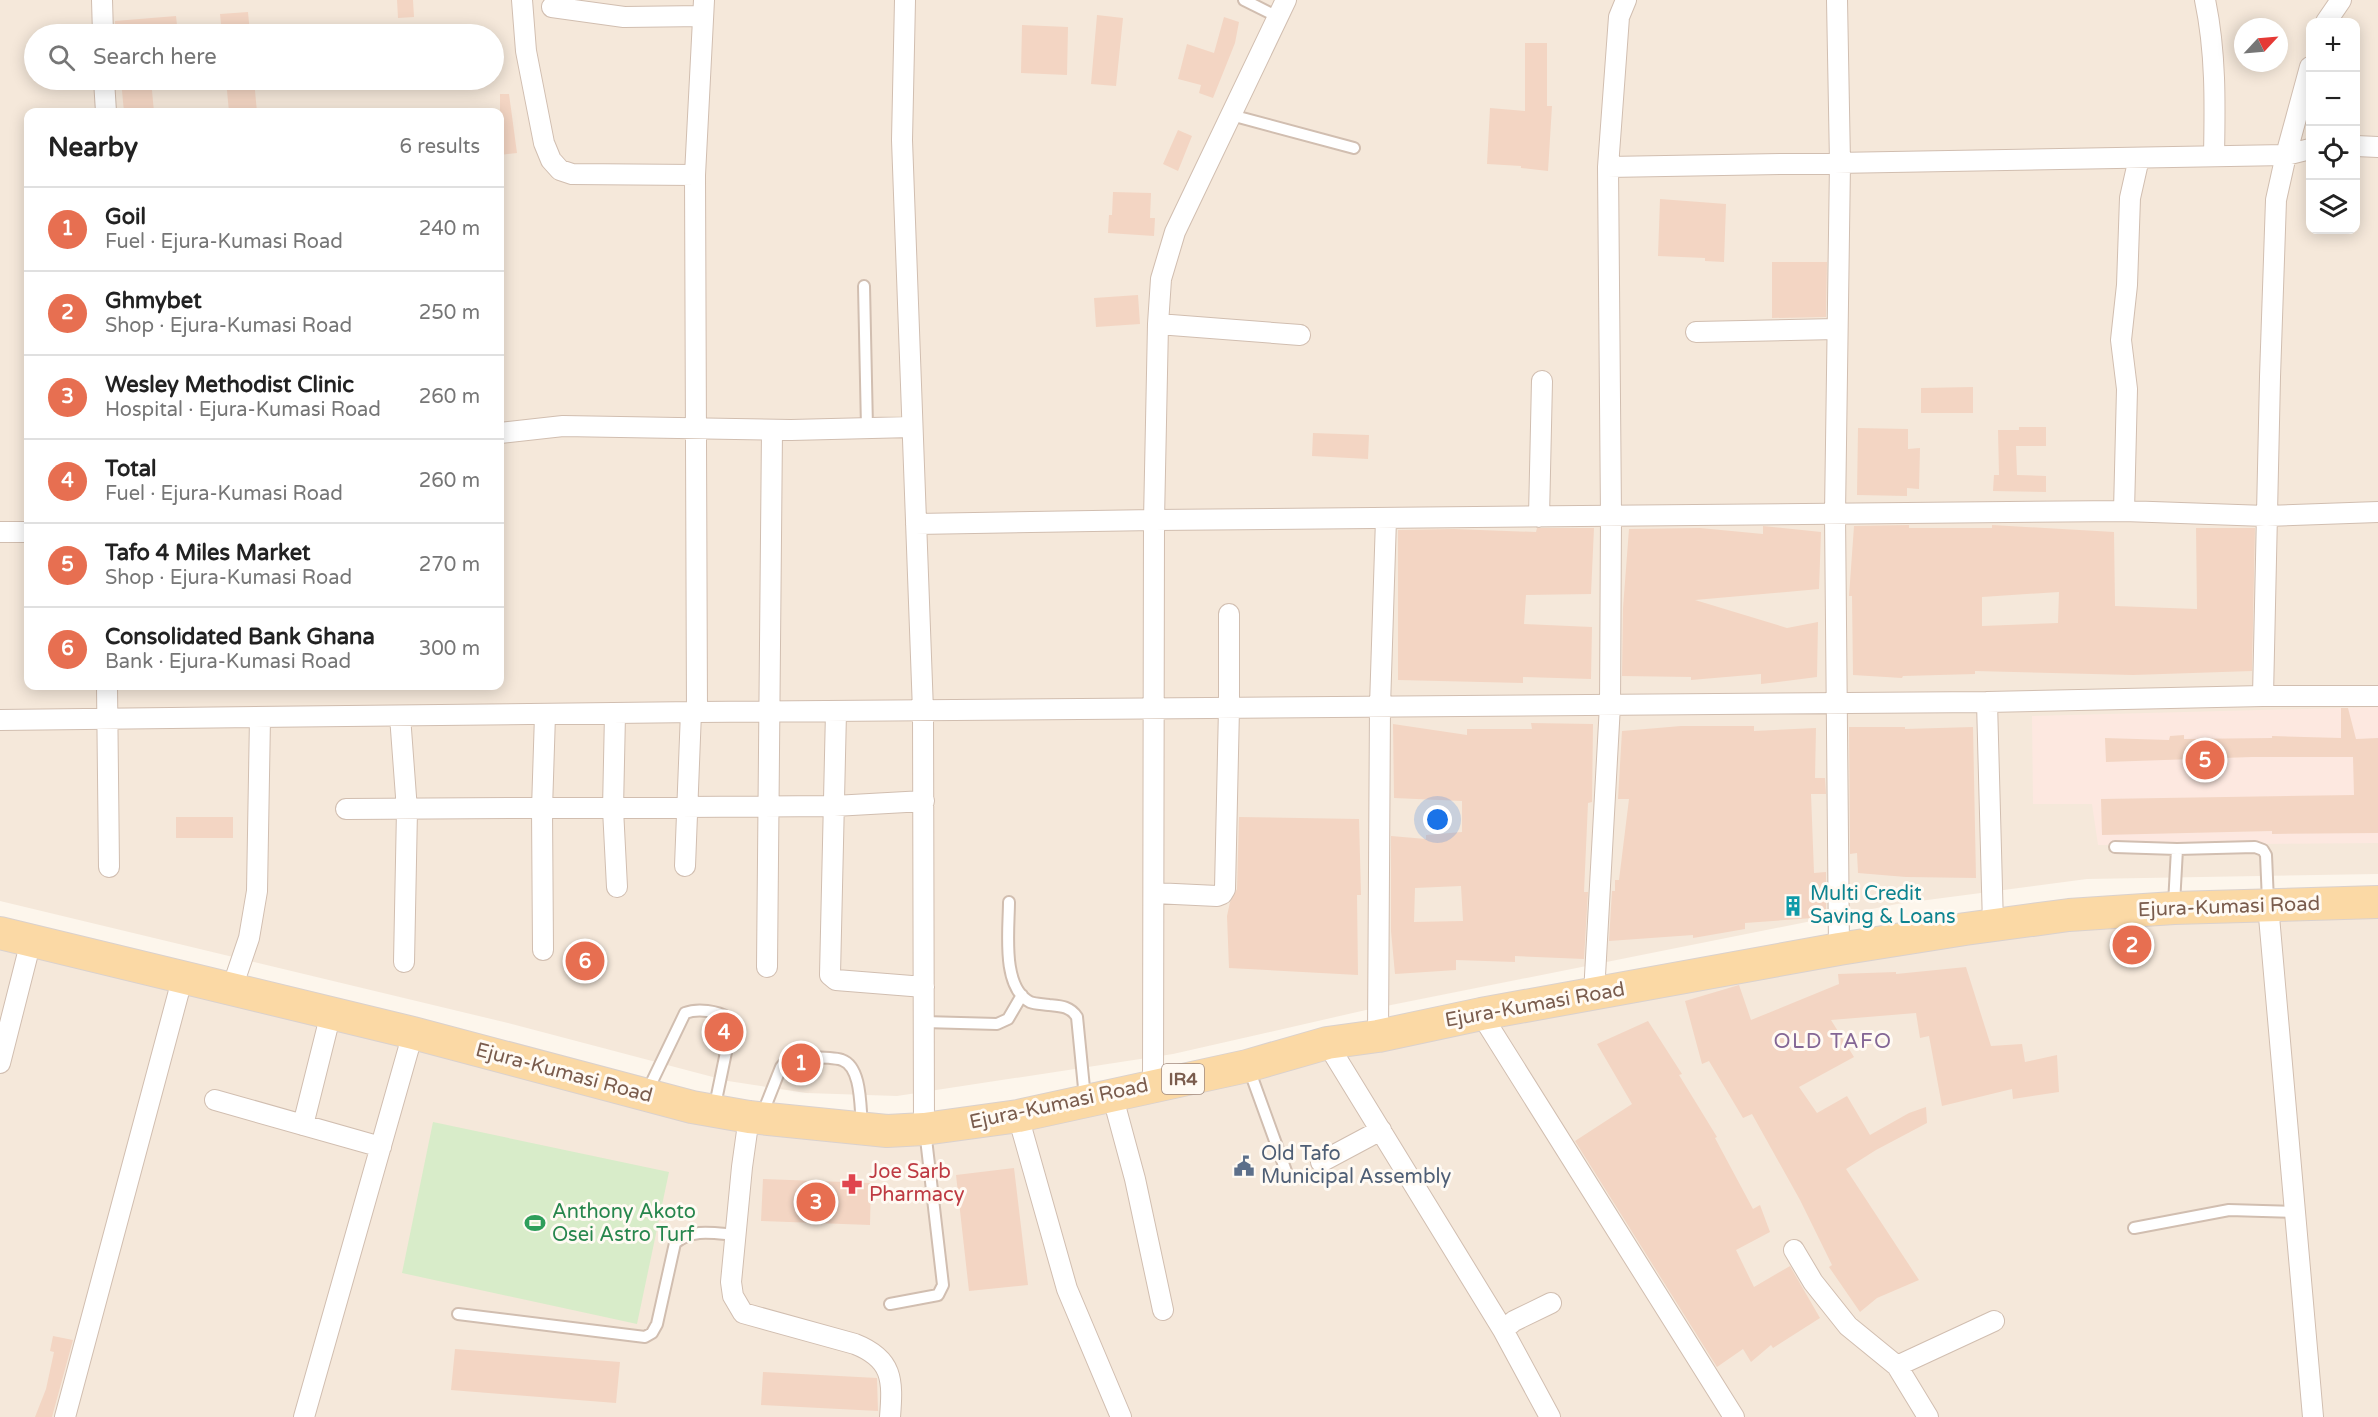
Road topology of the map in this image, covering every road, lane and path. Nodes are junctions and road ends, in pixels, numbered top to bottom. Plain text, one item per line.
1 (102, 0) edge
2 (522, 0) edge
3 (905, 0) edge
4 (1244, 0) edge
5 (1626, 0) edge
6 (1837, 0) edge
7 (2205, 0) edge
8 (2341, 0) edge
9 (552, 7) dead end
10 (704, 8) edge
11 (1282, 8) edge
12 (2329, 18) edge
13 (103, 24) edge
14 (2309, 72) edge
15 (105, 90) edge
16 (106, 108) edge
17 (1231, 115) junction
18 (2360, 146) edge
19 (2378, 147) edge
20 (1354, 148) dead end
21 (2306, 150) edge
22 (2286, 155) junction
23 (2214, 156) junction
24 (2139, 158) junction
25 (1840, 164) junction
26 (1608, 167) junction
27 (695, 175) junction
28 (864, 286) dead end
29 (1158, 324) junction
30 (1837, 329) junction
31 (1696, 332) dead end
32 (1300, 335) dead end
33 (1542, 381) dead end
34 (912, 427) junction
35 (694, 428) junction
36 (867, 428) junction
37 (772, 430) junction
38 (504, 433) edge
39 (2124, 511) junction
40 (2378, 512) edge
41 (1835, 514) junction
42 (1611, 516) junction
43 (2266, 516) junction
44 (1539, 518) junction
45 (1386, 519) junction
46 (1154, 520) junction
47 (916, 524) junction
48 (0, 532) edge
49 (24, 532) edge
50 (1229, 614) dead end
51 (107, 690) edge
52 (2263, 696) junction
53 (2378, 696) edge
54 (1987, 702) junction
55 (1837, 703) junction
56 (1610, 705) junction
57 (1380, 706) junction
58 (1155, 708) junction
59 (1229, 708) junction
60 (768, 711) junction
61 (923, 711) junction
62 (694, 712) junction
63 (836, 712) junction
64 (615, 714) junction
65 (545, 715) junction
66 (400, 716) junction
67 (260, 718) junction
68 (0, 720) edge
69 (107, 720) junction
70 (924, 801) junction
71 (834, 806) junction
72 (767, 807) junction
73 (688, 808) junction
74 (346, 809) dead end
75 (542, 809) junction
76 (613, 809) junction
77 (407, 810) junction
78 (2115, 847) dead end
79 (2176, 849) junction
80 (685, 866) dead end
81 (109, 867) dead end
82 (617, 887) dead end
83 (1154, 892) junction
84 (1009, 902) dead end
85 (2378, 902) edge
86 (2268, 905) junction
87 (2174, 908) junction
88 (1993, 925) junction
89 (0, 933) edge
90 (31, 941) junction
91 (1839, 949) junction
92 (543, 950) dead end
93 (404, 962) dead end
94 (767, 967) dead end
95 (183, 976) junction
96 (924, 987) junction
97 (232, 988) junction
98 (1594, 994) junction
99 (1022, 995) junction
100 (331, 1013) junction
101 (1481, 1014) junction
102 (924, 1022) junction
103 (413, 1033) junction
104 (1378, 1036) junction
105 (1327, 1043) junction
106 (0, 1063) edge
107 (1247, 1066) junction
108 (1153, 1085) junction
109 (645, 1095) junction
110 (1098, 1097) junction
111 (215, 1100) dead end
112 (713, 1111) junction
113 (1018, 1116) junction
114 (755, 1118) junction
115 (303, 1125) junction
116 (924, 1129) junction
117 (862, 1130) junction
118 (1381, 1130) junction
119 (381, 1147) junction
120 (1321, 1162) dead end
121 (1287, 1174) dead end
122 (2295, 1212) junction
123 (2134, 1228) dead end
124 (735, 1235) junction
125 (1794, 1250) dead end
126 (1551, 1303) dead end
127 (890, 1304) dead end
128 (1162, 1310) dead end
129 (458, 1314) dead end
130 (1994, 1321) dead end
131 (1503, 1330) junction
132 (1897, 1366) junction
133 (65, 1417) edge
134 (304, 1417) edge
135 (890, 1417) edge
136 (1121, 1417) edge
137 (1550, 1417) edge
138 (1734, 1417) edge
139 (1928, 1417) edge
140 (2313, 1417) edge

1 - 13 street
2 - 27 street
3 - 34 street
4 - 11 lane
5 - 26 street
6 - 25 street
7 - 23 street
8 - 12 street
9 - 10 street
10 - 27 street
11 - 17 street
14 - 22 street
15 - 16 street
17 - 20 lane
17 - 29 street
18 - 19 street
21 - 22 street
22 - 23 street
22 - 43 street
23 - 24 street
24 - 25 street
24 - 39 street
25 - 26 street
25 - 30 street
26 - 42 street
27 - 35 street
28 - 36 lane
29 - 32 street
29 - 46 street
30 - 31 street
30 - 41 street
33 - 44 street
34 - 36 street
34 - 47 street
35 - 37 street
35 - 38 street
35 - 62 street
36 - 37 street
37 - 60 street
39 - 41 street
39 - 43 street
40 - 43 street
41 - 42 street
41 - 55 street
42 - 44 street
42 - 56 street
43 - 52 street
44 - 45 street
45 - 46 street
45 - 57 street
46 - 47 street
46 - 58 street
47 - 61 street
48 - 49 street
50 - 59 street
51 - 69 street
52 - 53 street
52 - 54 street
54 - 55 street
54 - 88 street
55 - 56 street
55 - 91 street
56 - 57 street
56 - 98 street
57 - 59 street
57 - 104 street
58 - 59 street
58 - 61 street
58 - 83 street
59 - 83 street
60 - 62 street
60 - 63 street
60 - 72 street
61 - 63 street
61 - 70 street
62 - 64 street
62 - 73 street
63 - 71 street
64 - 65 street
64 - 76 street
65 - 66 street
65 - 75 street
66 - 67 street
66 - 77 street
67 - 69 street
67 - 97 street
68 - 69 street
69 - 81 street
70 - 71 street
70 - 96 street
71 - 72 street
71 - 96 street
72 - 73 street
72 - 94 street
73 - 76 street
73 - 80 street
74 - 77 street
75 - 76 street
75 - 77 street
75 - 92 street
76 - 82 street
77 - 93 street
78 - 79 lane
79 - 86 lane
79 - 87 lane
83 - 108 street
84 - 99 lane
85 - 86 main road, Ejura-Kumasi Road / IR4
86 - 87 main road, Ejura-Kumasi Road / IR4
86 - 122 street
87 - 88 main road, Ejura-Kumasi Road / IR4
88 - 91 main road, Ejura-Kumasi Road / IR4
89 - 90 main road, Ejura-Kumasi Road / IR4
90 - 95 main road, Ejura-Kumasi Road / IR4
90 - 106 street
91 - 98 main road, Ejura-Kumasi Road / IR4
95 - 97 main road, Ejura-Kumasi Road / IR4
95 - 133 street
96 - 102 street
97 - 100 main road, Ejura-Kumasi Road / IR4
98 - 101 main road, Ejura-Kumasi Road / IR4
99 - 102 lane
99 - 110 lane
100 - 103 main road, Ejura-Kumasi Road / IR4
100 - 115 street
101 - 104 main road, Ejura-Kumasi Road / IR4
101 - 138 street
102 - 116 street
103 - 109 main road, Ejura-Kumasi Road / IR4
103 - 119 street
104 - 105 main road, Ejura-Kumasi Road / IR4
105 - 107 main road, Ejura-Kumasi Road / IR4
105 - 118 street
107 - 108 main road, Ejura-Kumasi Road / IR4
107 - 121 lane
108 - 110 main road, Ejura-Kumasi Road / IR4
109 - 112 main road, Ejura-Kumasi Road / IR4
109 - 112 lane
110 - 113 main road, Ejura-Kumasi Road / IR4
110 - 128 street
111 - 115 street
112 - 114 main road, Ejura-Kumasi Road / IR4
113 - 116 main road, Ejura-Kumasi Road / IR4
113 - 136 street
114 - 117 main road, Ejura-Kumasi Road / IR4
114 - 117 lane
114 - 124 street
115 - 119 street
116 - 117 main road, Ejura-Kumasi Road / IR4
116 - 127 lane
118 - 120 street
118 - 131 street
119 - 134 street
122 - 123 lane
122 - 140 street
124 - 129 lane
124 - 135 street
125 - 132 street
126 - 131 street
130 - 132 street
131 - 137 street
132 - 139 street

